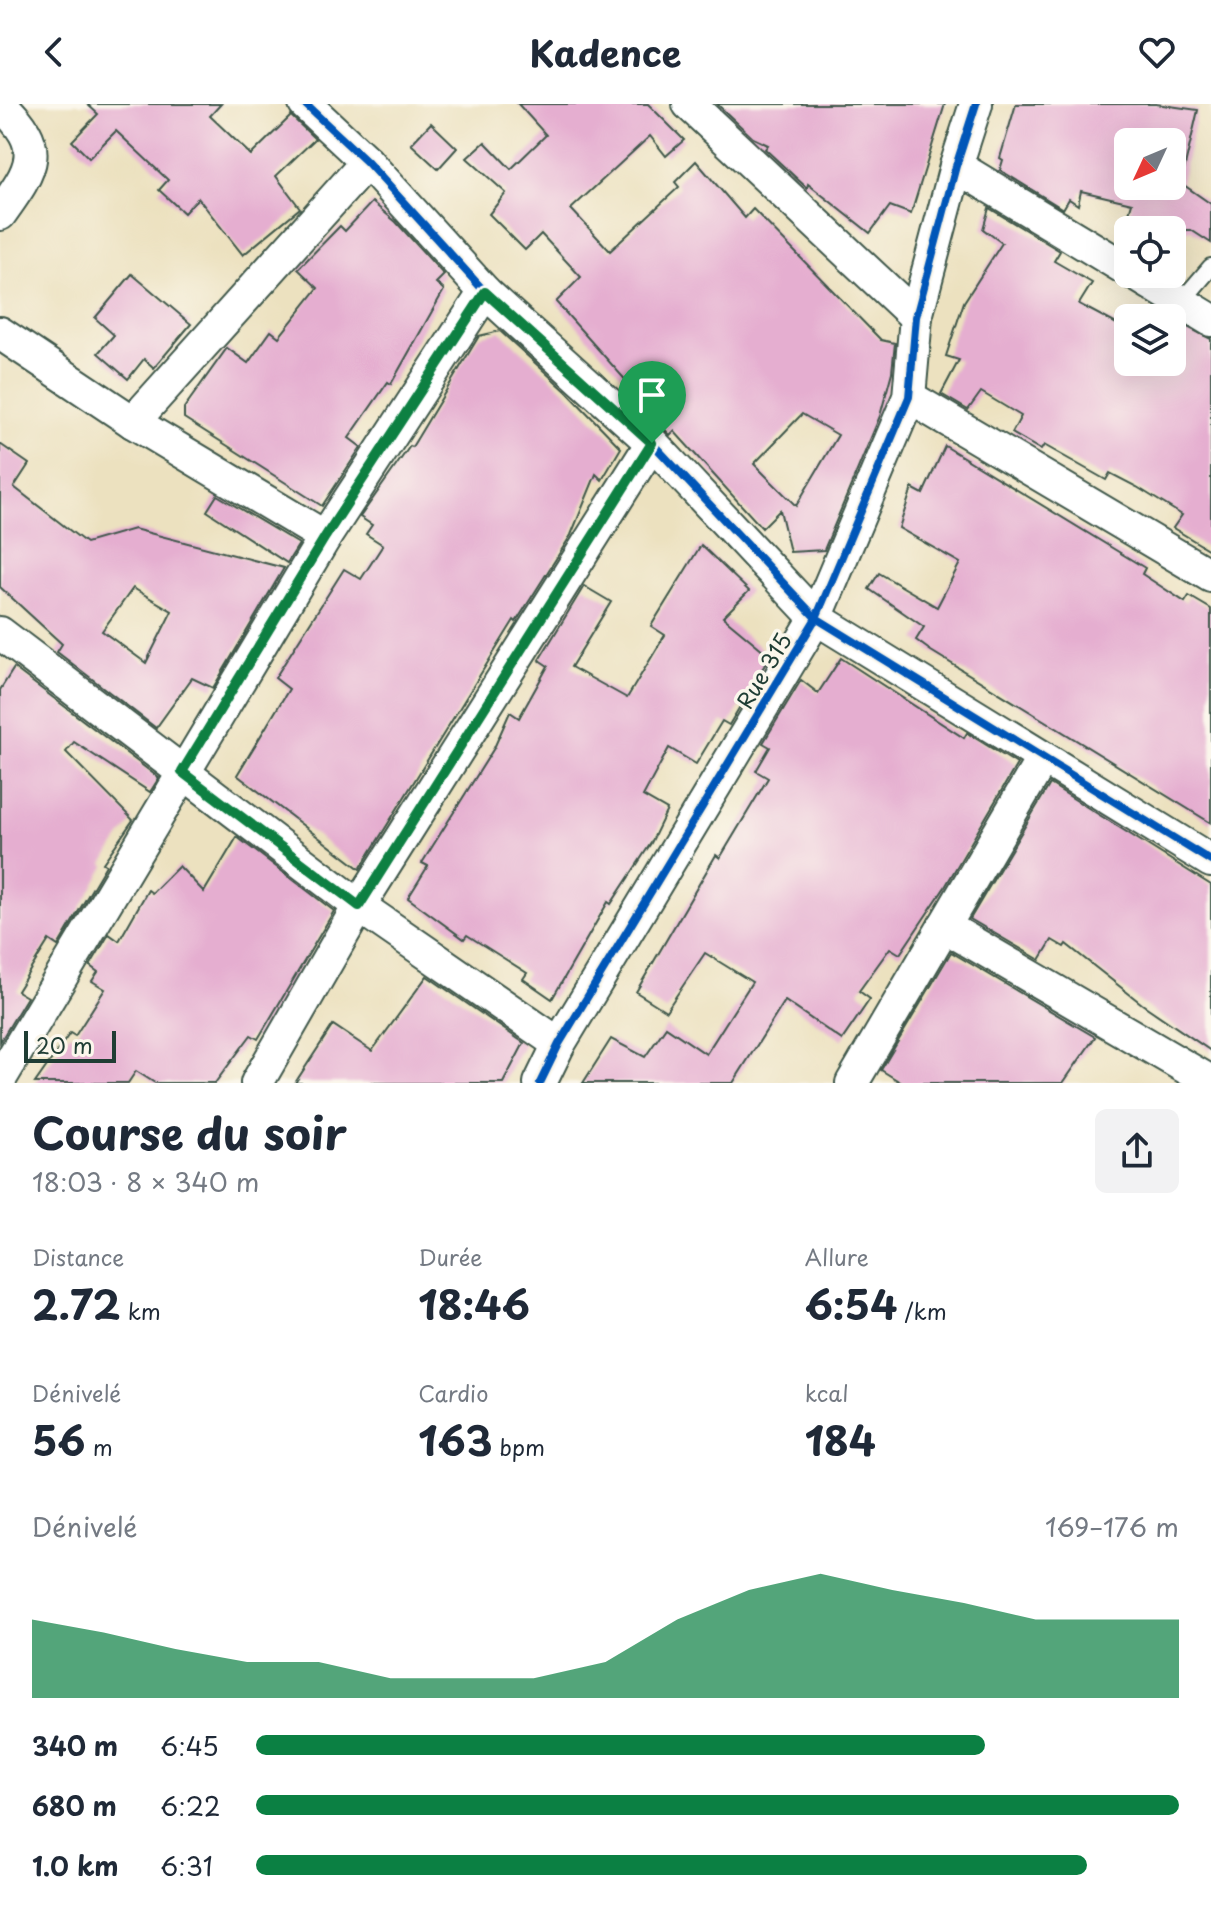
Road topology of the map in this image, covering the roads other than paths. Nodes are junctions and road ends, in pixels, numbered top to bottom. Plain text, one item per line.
1 (0, 104) edge
2 (305, 104) edge
3 (689, 104) edge
4 (976, 104) edge
5 (367, 162) junction
6 (956, 166) junction
7 (0, 214) edge
8 (1114, 262) edge
9 (1211, 267) edge
10 (1158, 288) edge
11 (485, 292) junction
12 (1181, 302) junction
13 (916, 317) junction
14 (1211, 320) edge
15 (0, 333) edge
16 (909, 397) junction
17 (133, 422) junction
18 (652, 443) junction
19 (325, 537) junction
20 (1211, 576) edge
21 (816, 618) junction
22 (4, 644) edge
23 (1043, 758) junction
24 (182, 772) junction
25 (1211, 861) edge
26 (359, 906) junction
27 (944, 926) junction
28 (559, 1044) junction
29 (0, 1079) edge
30 (1211, 1082) edge
31 (257, 1083) edge
32 (540, 1083) edge
33 (853, 1083) edge

1 - 7 street
2 - 5 street
3 - 13 street
4 - 6 street, Rue 315
5 - 11 street
5 - 17 street
6 - 8 street
6 - 13 street, Rue 315
9 - 12 lane
10 - 12 street
11 - 18 street
11 - 19 street
12 - 14 street
13 - 16 street, Rue 315
15 - 17 street
16 - 20 street
16 - 21 street, Rue 315
17 - 19 street
18 - 21 street
18 - 26 street
19 - 24 street
21 - 23 street
21 - 28 street, Rue 315
22 - 24 street
23 - 25 street
23 - 27 street
24 - 26 street
24 - 29 street
26 - 28 street
26 - 31 street
27 - 30 street
27 - 33 street
28 - 32 street, Rue 315

